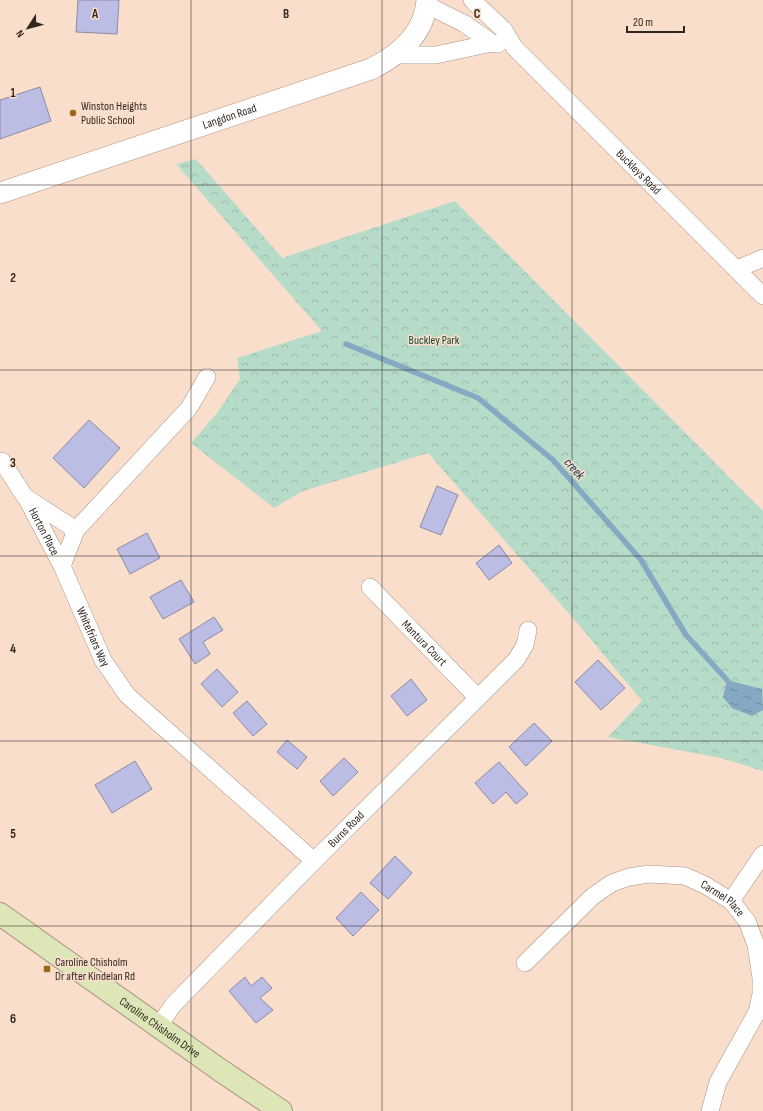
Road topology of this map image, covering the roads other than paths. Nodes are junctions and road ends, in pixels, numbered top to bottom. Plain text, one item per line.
1 (472, 0) edge
2 (427, 2) edge
3 (492, 43) junction
4 (514, 47) junction
5 (395, 55) junction
6 (0, 193) edge
7 (763, 258) edge
8 (763, 267) edge
9 (736, 269) junction
10 (759, 292) edge
11 (207, 377) dead end
12 (2, 461) dead end
13 (26, 497) junction
14 (76, 530) junction
15 (62, 566) junction
16 (370, 587) dead end
17 (528, 630) dead end
18 (478, 698) junction
19 (763, 854) edge
20 (314, 861) junction
21 (731, 902) junction
22 (0, 914) edge
23 (525, 963) dead end
24 (159, 1026) junction
25 (281, 1111) edge
26 (710, 1111) edge

1 - 4 street, Buckleys Road
2 - 3 street
2 - 5 street, Langdon Road
3 - 4 street
3 - 5 street
4 - 9 street, Buckleys Road
5 - 6 street, Langdon Road
7 - 9 street
8 - 10 street
9 - 10 street, Buckleys Road
11 - 14 street
12 - 13 street, Horton Place
13 - 14 street, Horton Place
13 - 15 street, Horton Place
14 - 15 street
15 - 20 street, Whitefriars Way
16 - 18 street, Mantura Court
17 - 18 street, Burns Road
18 - 20 street, Burns Road
19 - 21 street
20 - 24 street, Burns Road
21 - 23 street, Carmel Place
21 - 26 street, Carmel Place
22 - 24 main road, Caroline Chisholm Drive
24 - 25 main road, Caroline Chisholm Drive

